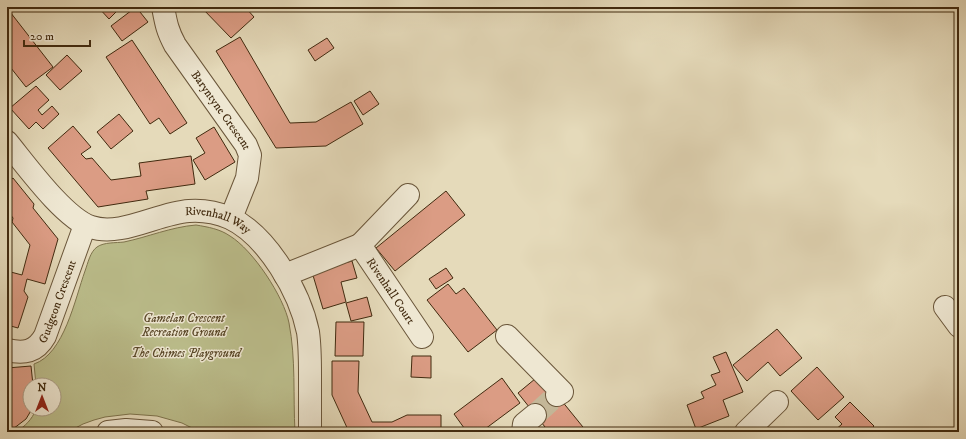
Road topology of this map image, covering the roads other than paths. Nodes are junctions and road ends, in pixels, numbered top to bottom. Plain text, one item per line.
1 (163, 7) edge
2 (7, 142) edge
3 (408, 195) dead end
4 (231, 218) junction
5 (85, 225) junction
6 (360, 245) junction
7 (285, 275) junction
8 (945, 307) dead end
9 (959, 326) edge
10 (507, 336) dead end
11 (422, 337) dead end
12 (7, 350) edge
13 (558, 395) dead end
14 (777, 402) dead end
15 (108, 432) edge
16 (152, 432) edge
17 (310, 432) edge
18 (746, 432) edge

1 - 4 street, Baryntyne Crescent
2 - 5 street, Rivenhall Way
3 - 6 street, Rivenhall Court
4 - 5 street, Rivenhall Way
4 - 7 street, Rivenhall Way
5 - 12 street, Gudgeon Crescent
6 - 7 street, Rivenhall Court
6 - 11 street, Rivenhall Court
7 - 17 street, Rivenhall Way
8 - 9 street
10 - 13 street
14 - 18 street
15 - 16 street

